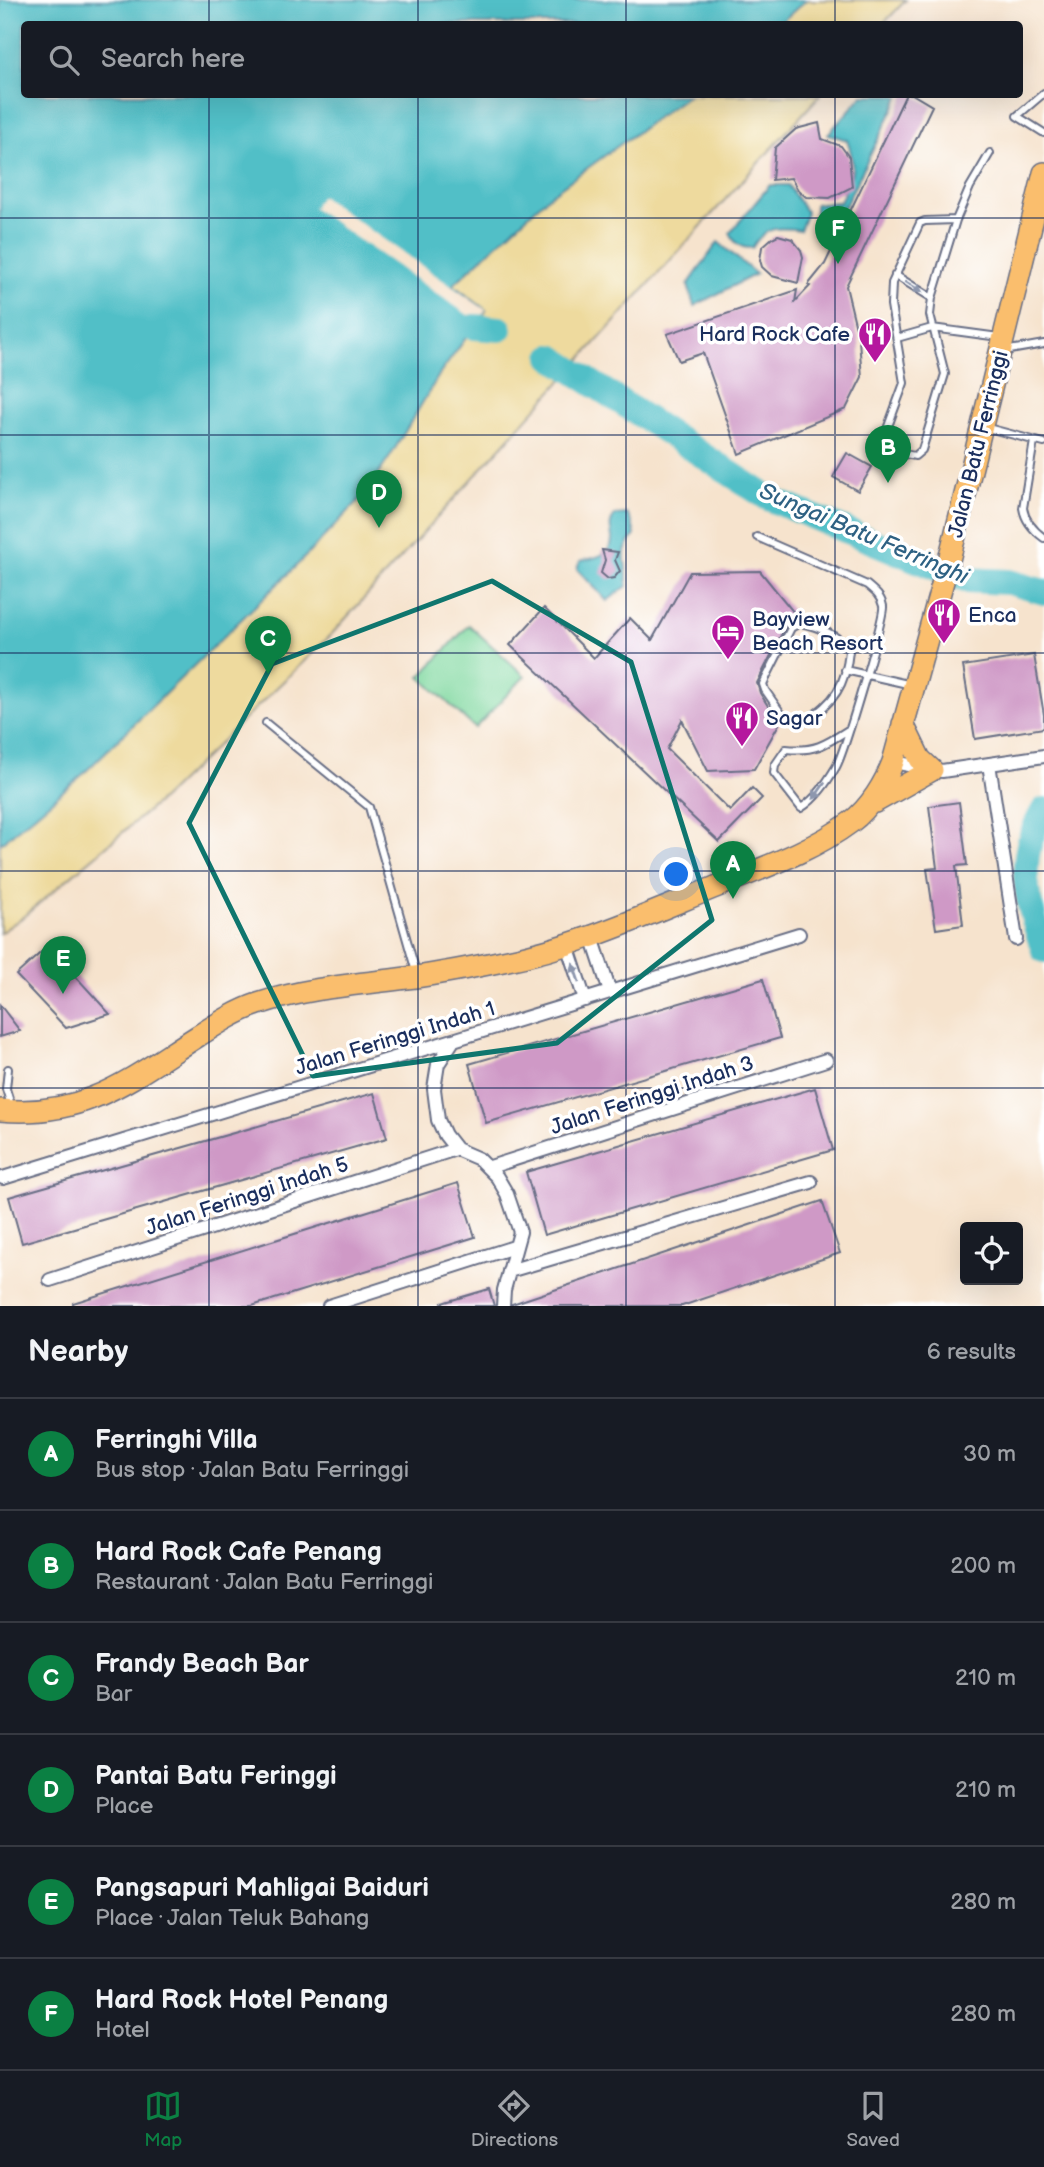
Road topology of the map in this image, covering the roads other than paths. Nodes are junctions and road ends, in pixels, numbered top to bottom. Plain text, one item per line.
1 (1044, 93) edge
2 (1044, 133) edge
3 (990, 153) dead end
4 (1044, 173) edge
5 (956, 220) junction
6 (895, 275) junction
7 (932, 298) junction
8 (932, 328) junction
9 (897, 338) junction
10 (1003, 344) junction
11 (1044, 344) edge
12 (982, 426) junction
13 (1034, 440) junction
14 (1044, 443) edge
15 (757, 537) dead end
16 (1044, 538) edge
17 (845, 670) junction
18 (865, 675) junction
19 (914, 685) junction
20 (266, 723) dead end
21 (903, 724) junction
22 (848, 730) junction
23 (1044, 756) edge
24 (893, 762) junction
25 (989, 764) junction
26 (932, 770) junction
27 (865, 808) junction
28 (799, 934) dead end
29 (592, 937) junction
30 (1016, 939) dead end
31 (567, 945) junction
32 (417, 977) junction
33 (610, 992) junction
34 (585, 1000) junction
35 (453, 1040) junction
36 (826, 1060) dead end
37 (8, 1069) dead end
38 (9, 1111) edge
39 (456, 1149) junction
40 (490, 1167) junction
41 (3, 1178) dead end
42 (811, 1182) dead end
43 (514, 1247) junction
44 (509, 1271) junction
45 (50, 1280) dead end
46 (329, 1306) edge
47 (503, 1306) edge

1 - 2 lane
3 - 5 lane
4 - 10 main road, Jalan Batu Ferringgi
5 - 6 lane
5 - 7 lane
6 -> 7 lane
6 - 9 lane
7 - 8 lane
8 - 9 lane
8 - 9 lane
8 - 10 lane
10 - 11 lane
10 - 12 main road, Jalan Batu Ferringgi
12 - 13 lane
12 - 19 main road, Jalan Batu Ferringgi
13 - 14 lane
13 - 16 lane
15 - 18 lane
17 - 17 lane
17 - 18 lane
18 - 19 lane
18 - 22 lane
19 - 21 main road, Jalan Batu Ferringgi
20 - 32 lane
21 - 24 main road, Jalan Batu Ferringgi
21 - 26 main road
22 -> 22 lane
23 - 25 street
24 - 26 street
24 - 27 main road, Jalan Batu Ferringgi
25 - 26 street
25 - 30 street
26 - 27 main road
27 - 29 main road, Jalan Batu Ferringgi
28 - 33 street, Jalan Feringgi Indah 1
29 - 31 main road, Jalan Batu Ferringgi
29 - 33 street
31 - 32 main road, Jalan Batu Ferringgi
34 -> 31 street
32 - 38 main road, Jalan Batu Ferringgi
33 - 34 street, Jalan Feringgi Indah 1
34 - 35 street, Jalan Feringgi Indah 1
35 - 39 street
35 - 41 street, Jalan Feringgi Indah 1
36 - 40 street, Jalan Feringgi Indah 3
37 - 38 lane
39 - 40 street
39 - 45 street, Jalan Feringgi Indah 5
40 - 43 street
42 - 44 street
43 - 44 street
43 - 46 street
44 - 47 street

